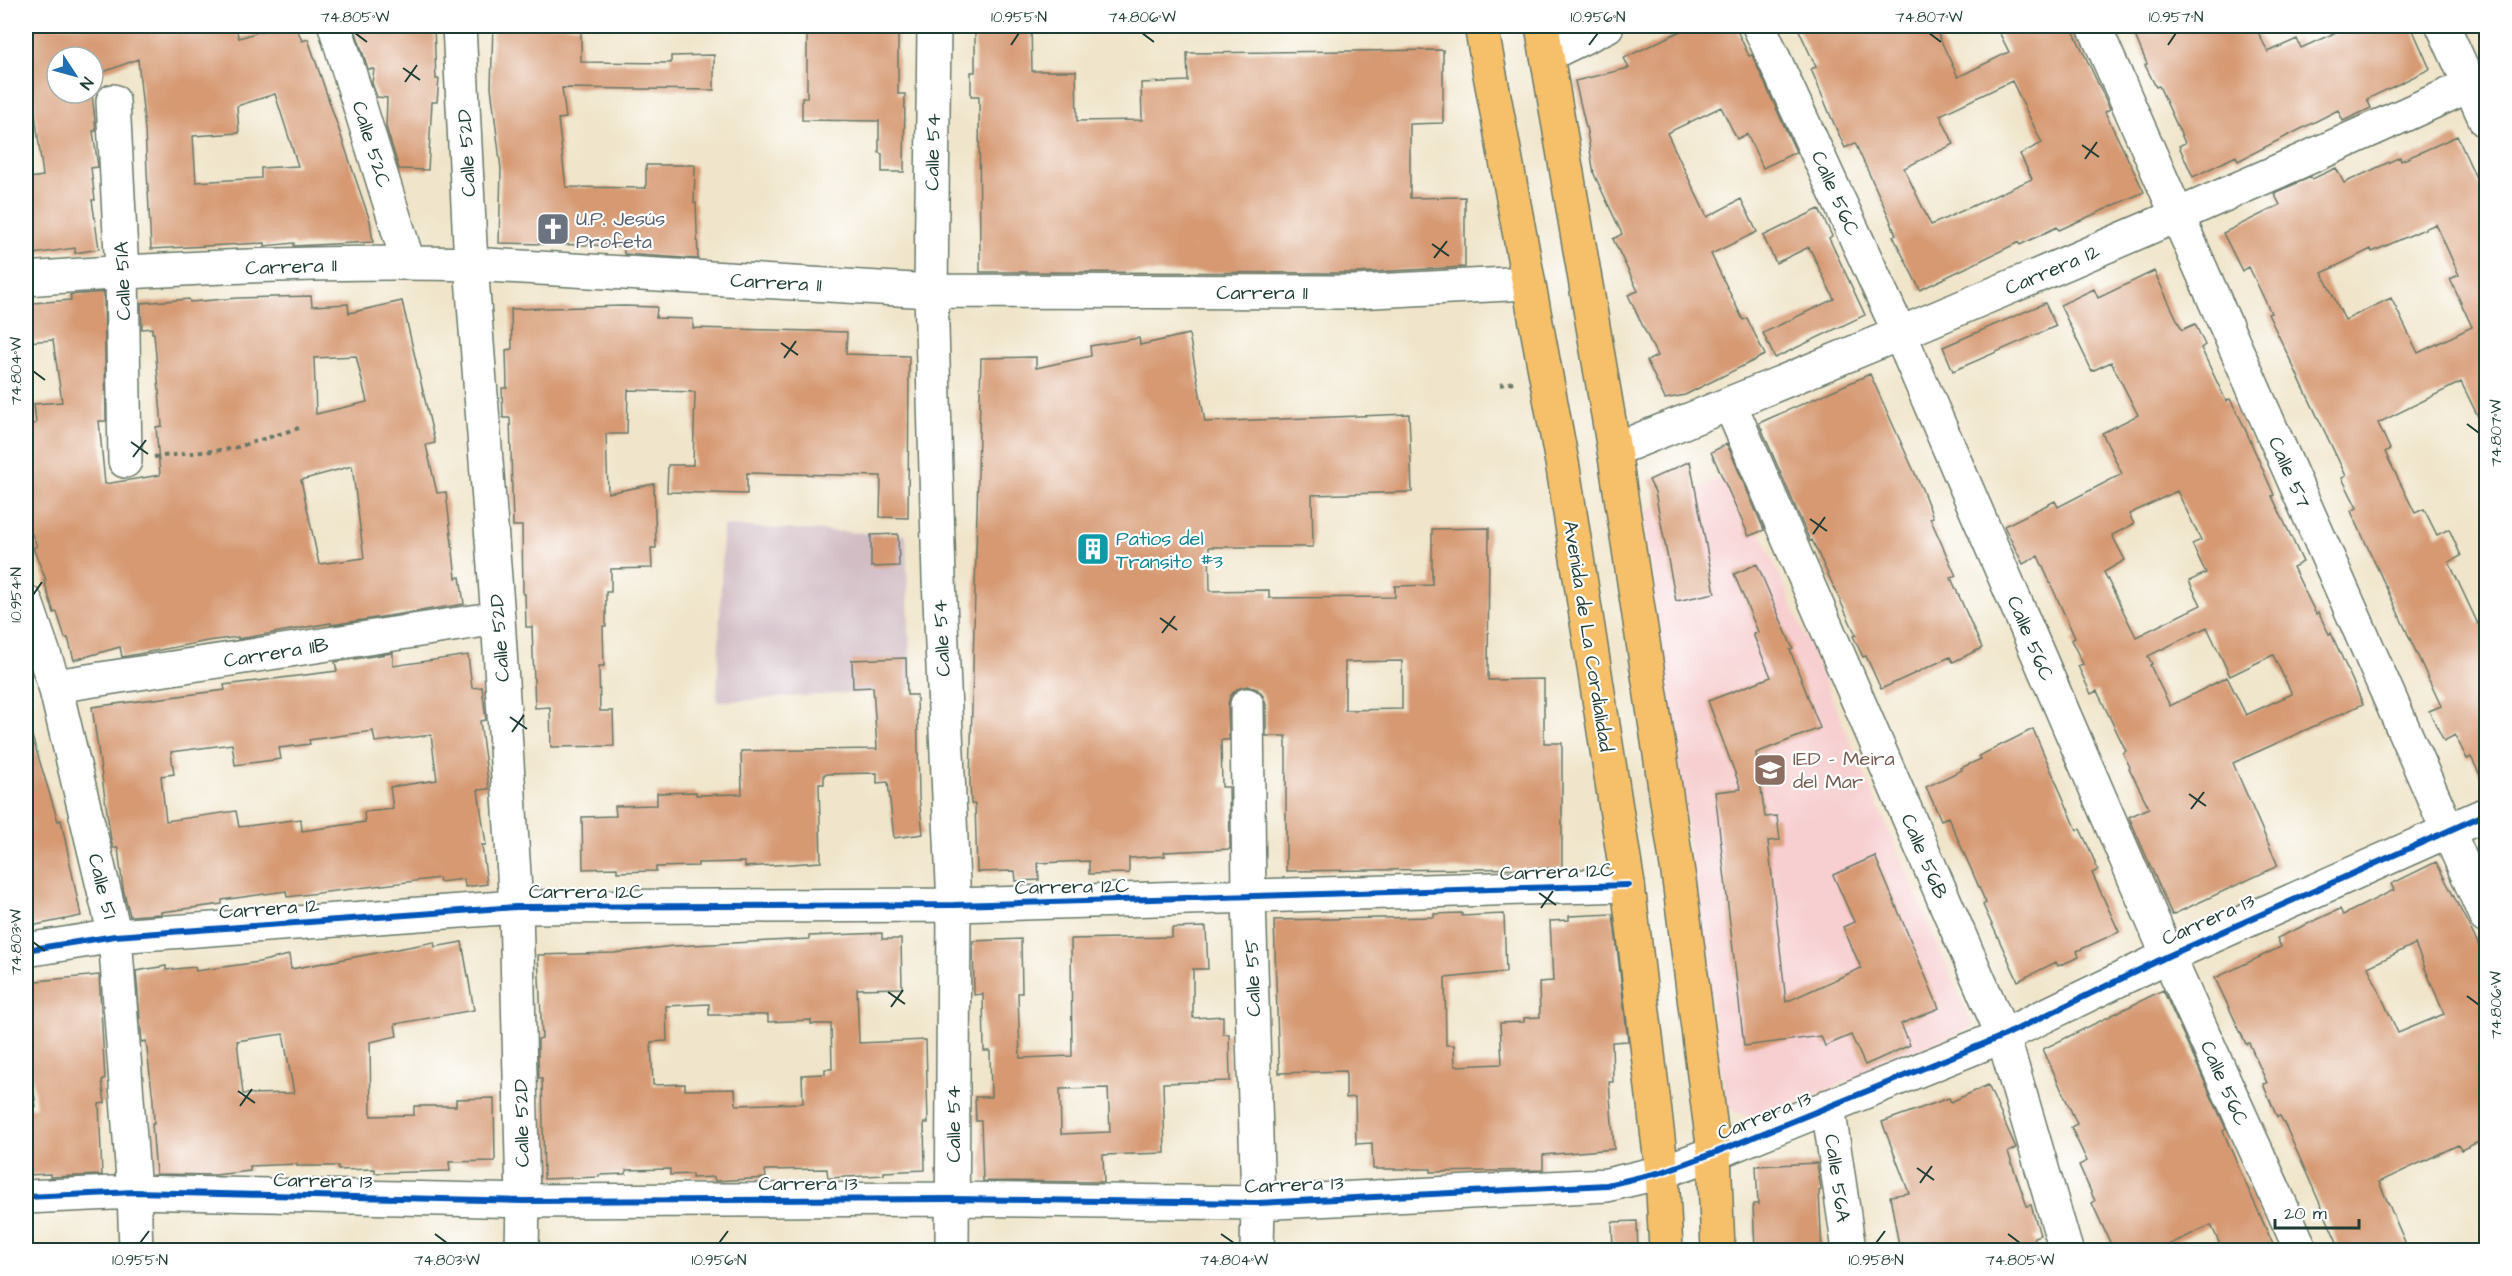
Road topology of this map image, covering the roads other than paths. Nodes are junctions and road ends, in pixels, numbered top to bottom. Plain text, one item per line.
1 (335, 26) edge
2 (459, 26) edge
3 (934, 26) edge
4 (1481, 26) edge
5 (1607, 26) edge
6 (1760, 26) edge
7 (2094, 26) edge
8 (2444, 26) edge
9 (1544, 40) edge
10 (2479, 82) edge
11 (113, 101) dead end
12 (2487, 121) edge
13 (2177, 217) junction
14 (408, 262) junction
15 (471, 264) junction
16 (122, 272) junction
17 (26, 279) edge
18 (1527, 283) junction
19 (931, 291) junction
20 (1900, 334) junction
21 (1730, 404) junction
22 (1614, 450) junction
23 (125, 460) road end
24 (26, 602) edge
25 (498, 618) junction
26 (55, 686) junction
27 (1247, 705) dead end
28 (2487, 814) edge
29 (2448, 830) junction
30 (1628, 885) junction
31 (1249, 898) junction
32 (954, 905) junction
33 (516, 908) junction
34 (2487, 917) edge
35 (115, 936) junction
36 (26, 950) edge
37 (2168, 956) junction
38 (2003, 1036) junction
39 (1828, 1106) junction
40 (1714, 1153) junction
41 (1662, 1172) junction
42 (135, 1192) junction
43 (26, 1197) edge
44 (952, 1199) junction
45 (523, 1201) junction
46 (1258, 1203) junction
47 (136, 1251) edge
48 (522, 1251) edge
49 (952, 1251) edge
50 (1257, 1251) edge
51 (1666, 1251) edge
52 (1718, 1251) edge
53 (1849, 1251) edge
54 (2066, 1251) edge
55 (2301, 1251) edge

1 - 14 street, Calle 52C
2 - 15 street, Calle 52D
3 - 19 street, Calle 54
4 - 18 main road, Avenida de La Cordialidad
5 - 9 street
6 - 20 street, Calle 56C
7 - 13 street, Calle 57
8 - 10 street
9 - 22 main road
10 - 12 street
10 - 13 street, Carrera 12
11 - 16 street, Calle 51A
13 - 20 street, Carrera 12
13 - 29 street, Calle 57
14 - 15 street, Carrera 11
14 - 16 street, Carrera 11
15 - 19 street, Carrera 11
15 - 25 street, Calle 52D
16 - 17 street, Carrera 11
16 - 23 street, Calle 51A
18 - 19 street, Carrera 11
18 - 30 main road, Avenida de La Cordialidad
19 - 32 street, Calle 54
20 - 21 street, Carrera 12
20 - 37 street, Calle 56C
21 - 22 street, Carrera 12
21 - 38 street, Calle 56B
22 - 40 main road
24 - 26 street, Calle 51
25 - 26 street, Carrera 11B
25 - 33 street, Calle 52D
26 - 35 street, Calle 51
27 - 31 street, Calle 55
28 - 29 street, Carrera 13
29 - 34 street, Calle 57
29 - 37 street, Carrera 13
30 - 31 street, Carrera 12C
30 - 41 main road, Avenida de La Cordialidad
31 - 32 street, Carrera 12C
31 - 46 street, Calle 55
32 - 33 street, Carrera 12C
32 - 44 street, Calle 54
33 - 35 street, Carrera 12
33 - 45 street, Calle 52D
35 - 36 street, Carrera 12
35 - 42 street, Calle 51
37 - 38 street, Carrera 13
37 - 55 street, Calle 56C
38 - 39 street, Carrera 13
38 - 54 street, Calle 56B
39 - 40 street, Carrera 13
39 - 53 street, Calle 56A
40 - 41 street, Carrera 13
40 - 52 main road
41 - 46 street, Carrera 13
41 - 51 main road, Avenida de La Cordialidad
42 - 43 street, Carrera 13
42 - 45 street, Carrera 13
42 - 47 street, Calle 51
44 - 45 street, Carrera 13
44 - 46 street, Carrera 13
44 - 49 street, Calle 54
45 - 48 street, Calle 52D
46 - 50 street, Calle 55

